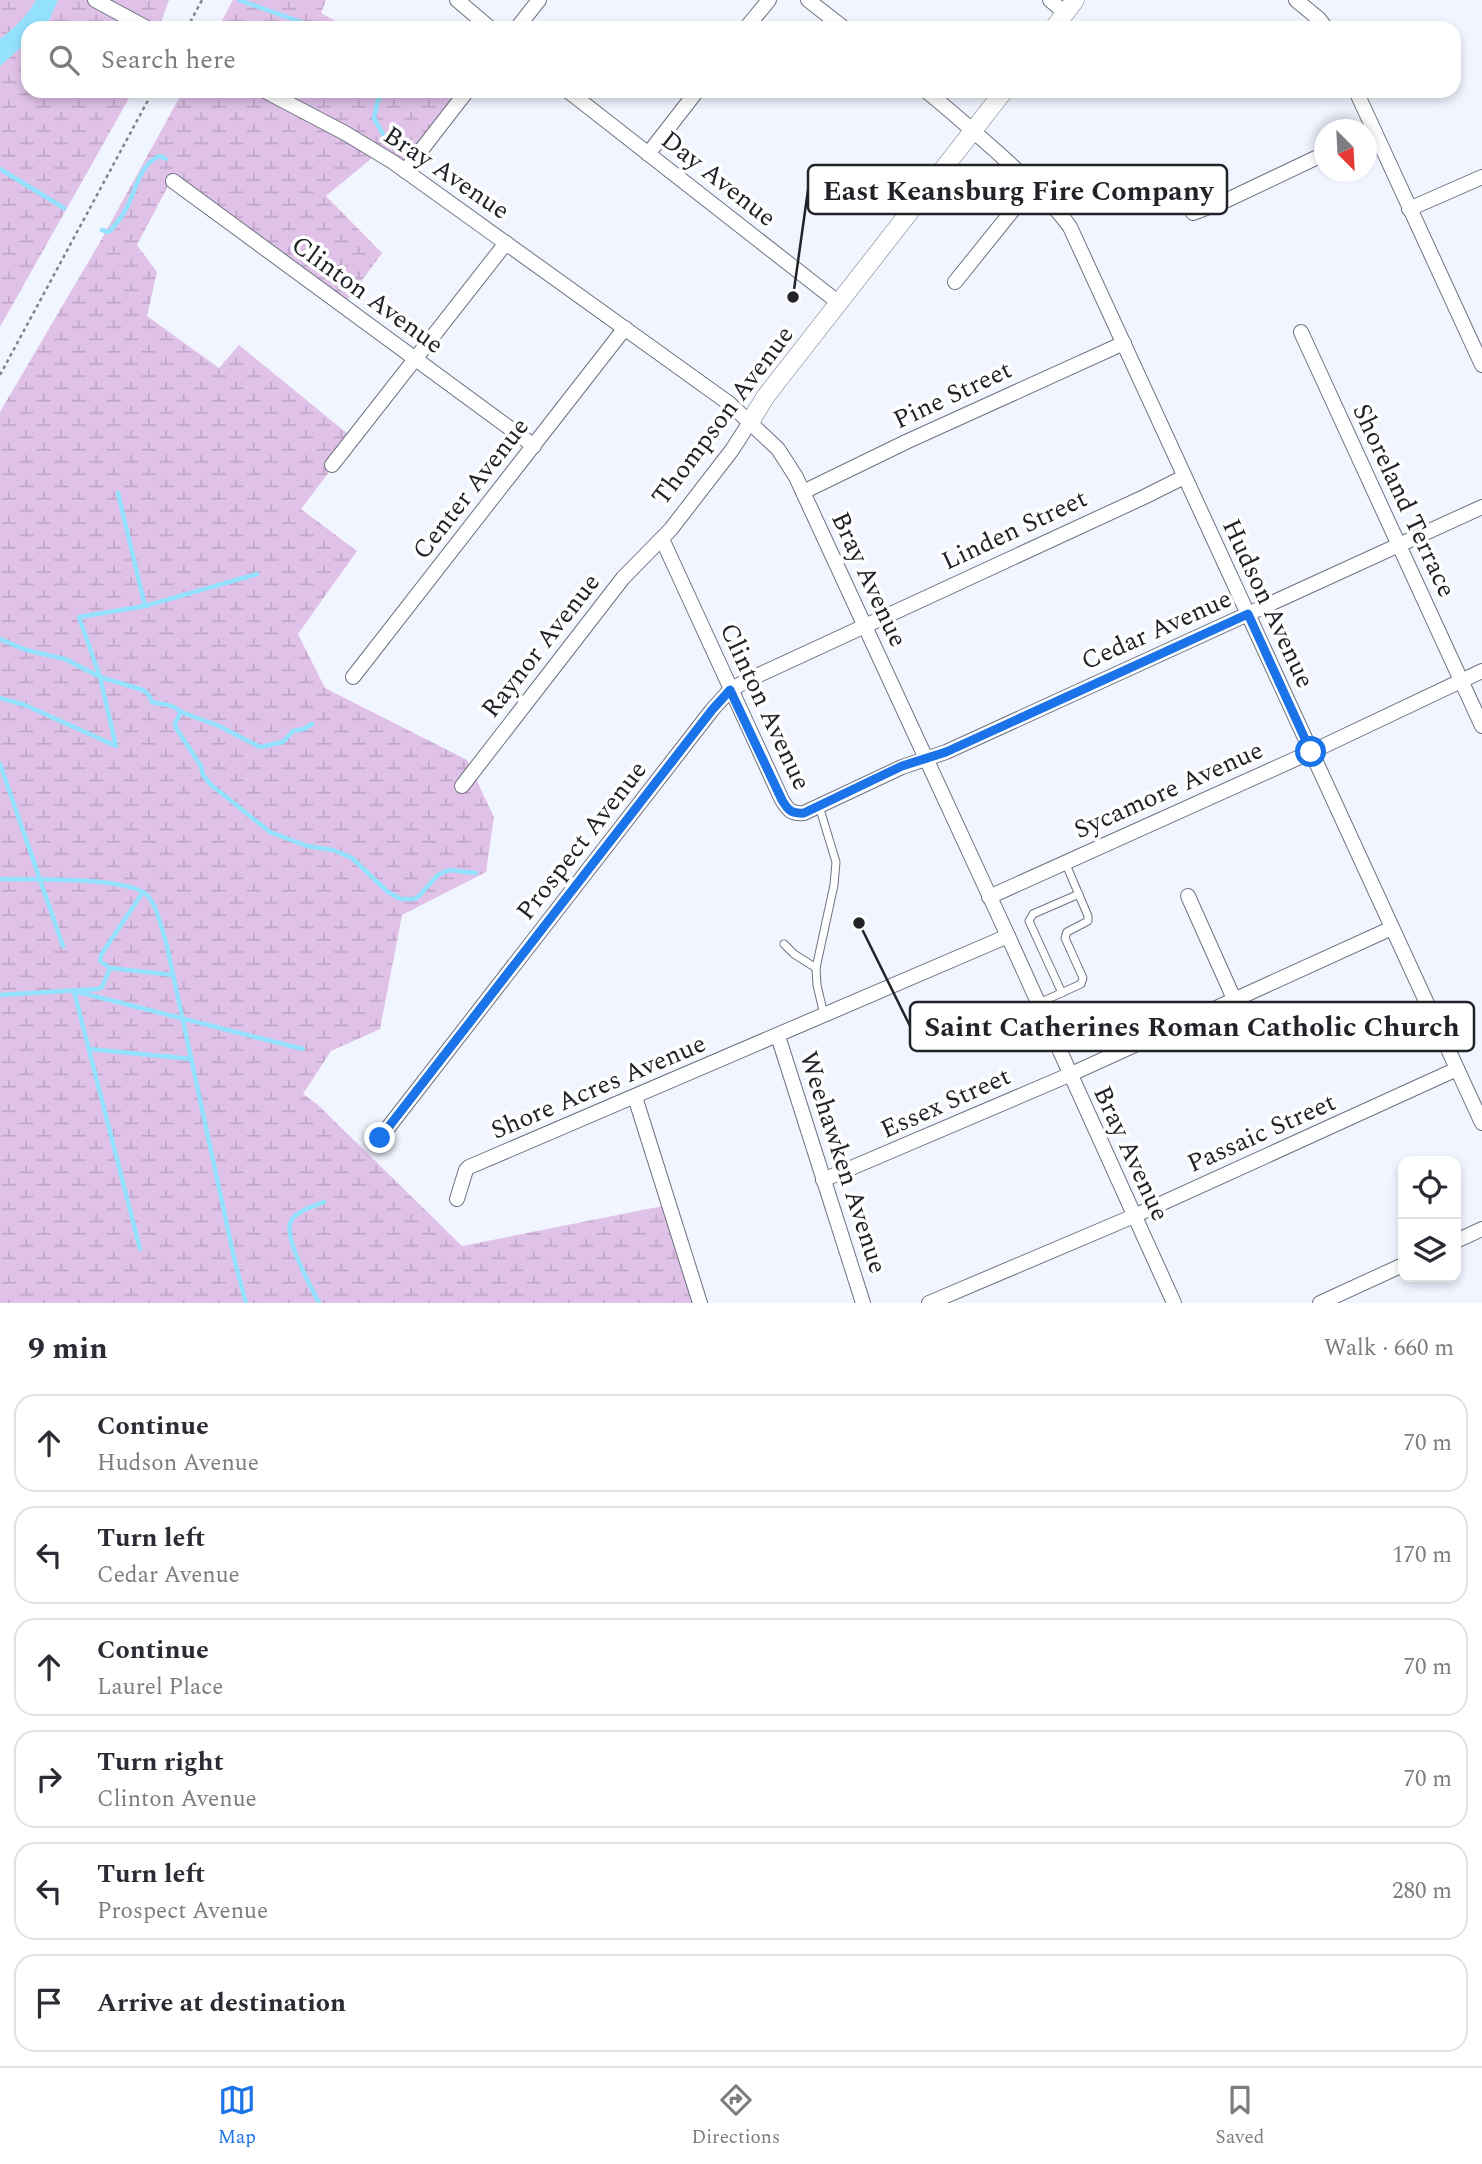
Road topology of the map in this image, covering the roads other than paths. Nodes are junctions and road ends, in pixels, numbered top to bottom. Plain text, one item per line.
1 (95, 0) edge
2 (457, 0) edge
3 (539, 0) edge
4 (769, 0) edge
5 (808, 0) edge
6 (1050, 0) edge
7 (1296, 0) edge
8 (1065, 14) edge
9 (134, 21) edge
10 (481, 21) edge
11 (522, 21) edge
12 (752, 21) edge
13 (835, 21) edge
14 (1321, 21) edge
15 (278, 98) edge
16 (462, 98) edge
17 (577, 98) edge
18 (692, 98) edge
19 (935, 98) edge
20 (999, 98) edge
21 (1359, 98) edge
22 (1366, 119) edge
23 (973, 131) junction
24 (1377, 144) edge
25 (648, 154) junction
26 (1314, 159) edge
27 (405, 171) junction
28 (1482, 177) edge
29 (173, 181) dead end
30 (1032, 185) junction
31 (1409, 209) junction
32 (1193, 213) dead end
33 (506, 243) junction
34 (955, 282) dead end
35 (839, 303) junction
36 (625, 328) junction
37 (1301, 332) dead end
38 (1124, 343) junction
39 (1478, 344) edge
40 (415, 359) junction
41 (1482, 365) edge
42 (750, 422) junction
43 (534, 446) junction
44 (332, 465) dead end
45 (1184, 477) junction
46 (803, 492) junction
47 (1482, 507) edge
48 (662, 539) junction
49 (1399, 545) junction
50 (1248, 614) junction
51 (864, 625) junction
52 (1482, 671) edge
53 (353, 677) dead end
54 (1460, 681) junction
55 (730, 690) junction
56 (1482, 726) edge
57 (1311, 752) junction
58 (925, 759) junction
59 (462, 786) dead end
60 (819, 806) junction
61 (796, 814) joint
62 (1065, 862) junction
63 (1079, 894) junction
64 (1188, 896) dead end
65 (989, 897) junction
66 (1392, 928) junction
67 (1008, 936) junction
68 (784, 944) dead end
69 (816, 968) junction
70 (1062, 993) junction
71 (1234, 999) junction
72 (1039, 1003) junction
73 (824, 1015) junction
74 (778, 1036) junction
75 (1457, 1069) junction
76 (1069, 1074) junction
77 (635, 1097) junction
78 (1482, 1123) edge
79 (380, 1138) dead end
80 (823, 1180) junction
81 (457, 1199) dead end
82 (1134, 1216) junction
83 (1482, 1230) edge
84 (1461, 1239) edge
85 (1398, 1267) edge
86 (700, 1303) edge
87 (863, 1303) edge
88 (929, 1303) edge
89 (1174, 1303) edge
90 (1320, 1303) edge

1 - 9 street
2 - 10 street
3 - 11 street
4 - 12 street
5 - 13 street
6 - 8 street
7 - 14 street
15 - 27 street, Bray Avenue
16 - 27 street
17 - 25 street, Day Avenue
18 - 25 street
19 - 23 street, Hudson Avenue
20 - 23 street, Thompson Avenue
21 - 22 street
23 - 30 street, Hudson Avenue
23 - 35 street, Thompson Avenue
24 - 31 street
25 - 35 street, Day Avenue
26 - 32 street
27 - 33 street, Bray Avenue
28 - 31 street
29 - 40 street, Clinton Avenue
30 - 34 street
30 - 38 street, Hudson Avenue
31 - 39 street
33 - 36 street, Bray Avenue
33 - 40 street
35 - 42 street, Thompson Avenue
36 - 42 street, Bray Avenue
36 - 43 street, Center Avenue
37 - 49 street, Shoreland Terrace
38 - 45 street, Hudson Avenue
38 - 46 street, Pine Street
39 - 41 street
40 - 43 street, Clinton Avenue
40 - 44 street
42 - 46 street, Bray Avenue
42 - 48 street, Thompson Avenue
43 - 53 street, Center Avenue
45 - 50 street, Hudson Avenue
45 - 51 street, Linden Street
46 - 51 street, Bray Avenue
47 - 49 street, Cedar Avenue
48 - 55 street, Clinton Avenue
48 - 59 street, Raynor Avenue
49 - 50 street, Cedar Avenue
49 - 54 street, Shoreland Terrace
50 - 57 street, Hudson Avenue
50 - 58 street, Cedar Avenue
51 - 55 street, Prospect Avenue
51 - 58 street, Bray Avenue
52 - 54 street, Sycamore Avenue
54 - 56 street, Shoreland Terrace
54 - 57 street, Sycamore Avenue
55 - 61 street, Clinton Avenue
55 - 79 street, Prospect Avenue
57 - 62 street, Sycamore Avenue
57 - 66 street, Hudson Avenue
58 - 60 street, Cedar Avenue
58 - 65 street, Bray Avenue
60 - 61 street, Cedar Avenue
60 - 69 lane
62 - 63 lane
62 - 65 street, Sycamore Avenue
63 - 70 lane
63 - 70 lane
64 - 71 street
65 - 67 street, Bray Avenue
66 - 71 street, Essex Street
66 - 75 street, Hudson Avenue
67 - 72 street, Bray Avenue
67 - 73 street, Shore Acres Avenue
68 - 69 lane
69 - 73 lane
70 - 72 lane
71 - 76 street, Essex Street
72 - 76 street, Bray Avenue
73 - 74 street, Shore Acres Avenue
74 - 77 street, Shore Acres Avenue
74 - 80 street, Weehawken Avenue
75 - 78 street, Hudson Avenue
75 - 82 street, Passaic Street
76 - 80 street, Essex Street
76 - 82 street, Bray Avenue
77 - 81 street, Shore Acres Avenue
77 - 86 street
80 - 87 street, Weehawken Avenue
82 - 88 street, Passaic Street
82 - 89 street, Bray Avenue
83 - 84 street
85 - 90 street

